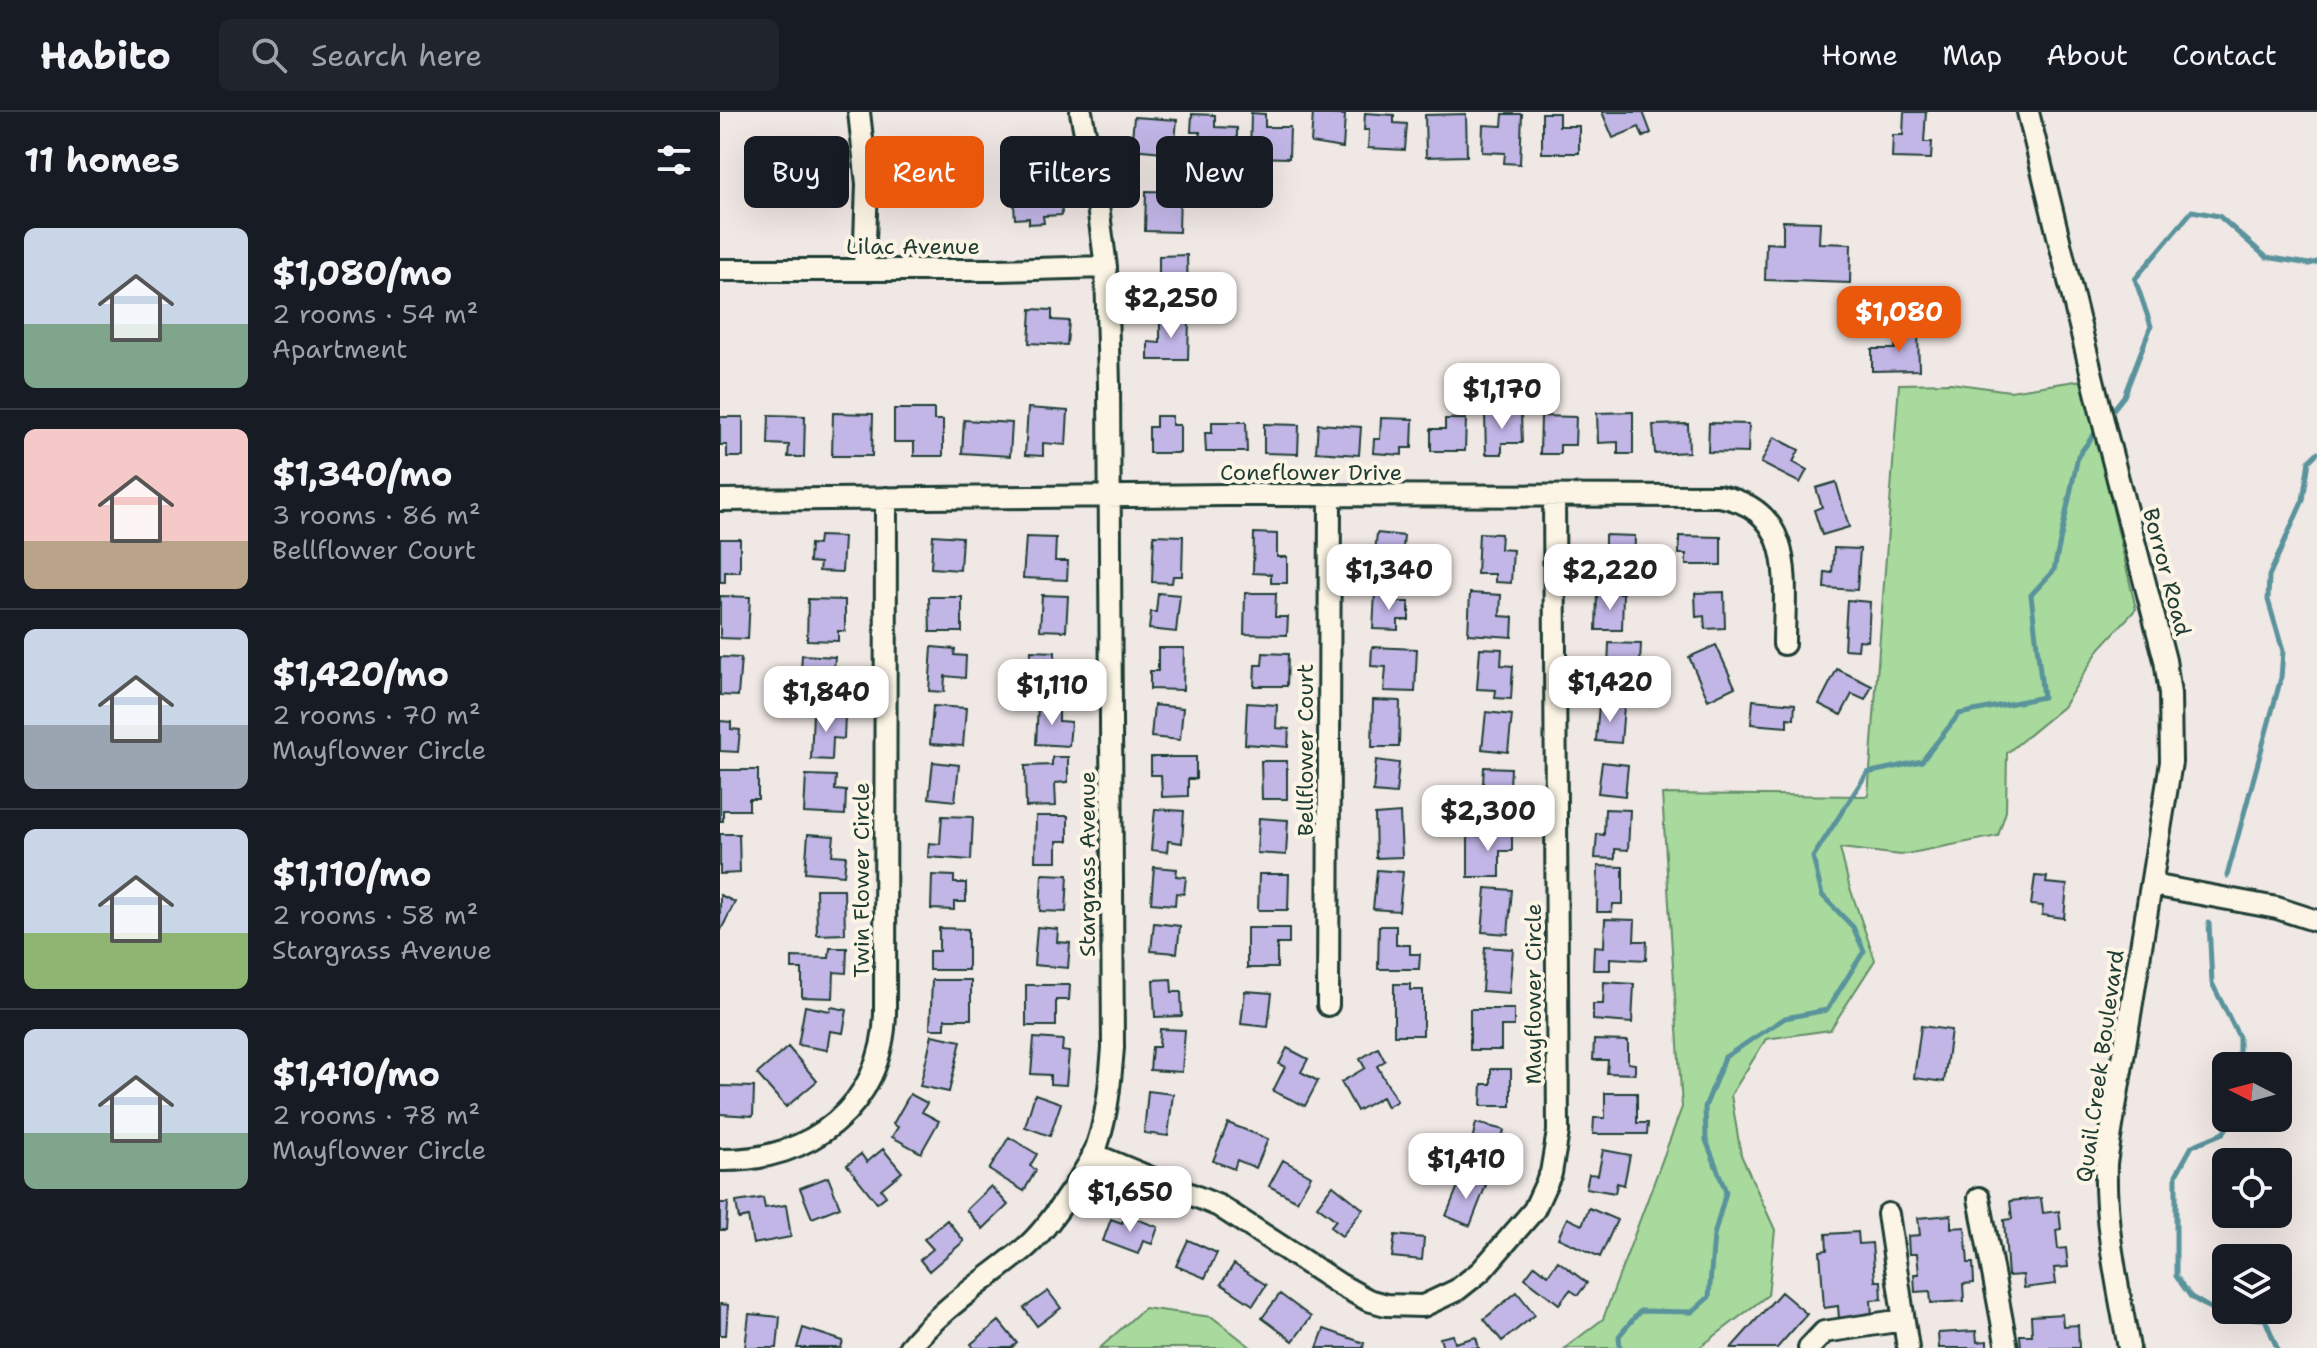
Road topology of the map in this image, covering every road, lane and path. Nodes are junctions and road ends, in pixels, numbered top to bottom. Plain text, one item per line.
1 (859, 112) edge
2 (1081, 112) edge
3 (2028, 112) edge
4 (1106, 267) junction
5 (864, 269) junction
6 (720, 270) edge
7 (1330, 495) junction
8 (1554, 496) junction
9 (1109, 497) junction
10 (886, 498) junction
11 (720, 500) edge
12 (1784, 644) dead end
13 (2152, 885) junction
14 (2317, 921) edge
15 (1328, 1005) dead end
16 (1093, 1154) junction
17 (720, 1160) edge
18 (1979, 1198) dead end
19 (1888, 1214) dead end
20 (1903, 1320) junction
21 (909, 1348) edge
22 (1809, 1348) edge
23 (1908, 1348) edge
24 (2007, 1348) edge
25 (2129, 1348) edge

1 - 5 street
2 - 4 street, Stargrass Avenue
3 - 13 street, Borror Road
4 - 5 street, Lilac Avenue
4 - 9 street, Stargrass Avenue
5 - 6 street, Lilac Avenue
7 - 8 street, Coneflower Drive
7 - 9 street, Coneflower Drive
7 - 15 street, Bellflower Court
8 - 12 street, Coneflower Drive
8 - 16 street, Mayflower Circle
9 - 10 street, Coneflower Drive
9 - 16 street, Stargrass Avenue
10 - 11 street, Coneflower Drive
10 - 17 street, Twin Flower Circle
13 - 14 street
13 - 25 street, Quail Creek Boulevard
16 - 21 street, Stargrass Avenue
18 - 24 street
19 - 20 street
20 - 22 street
20 - 23 street

